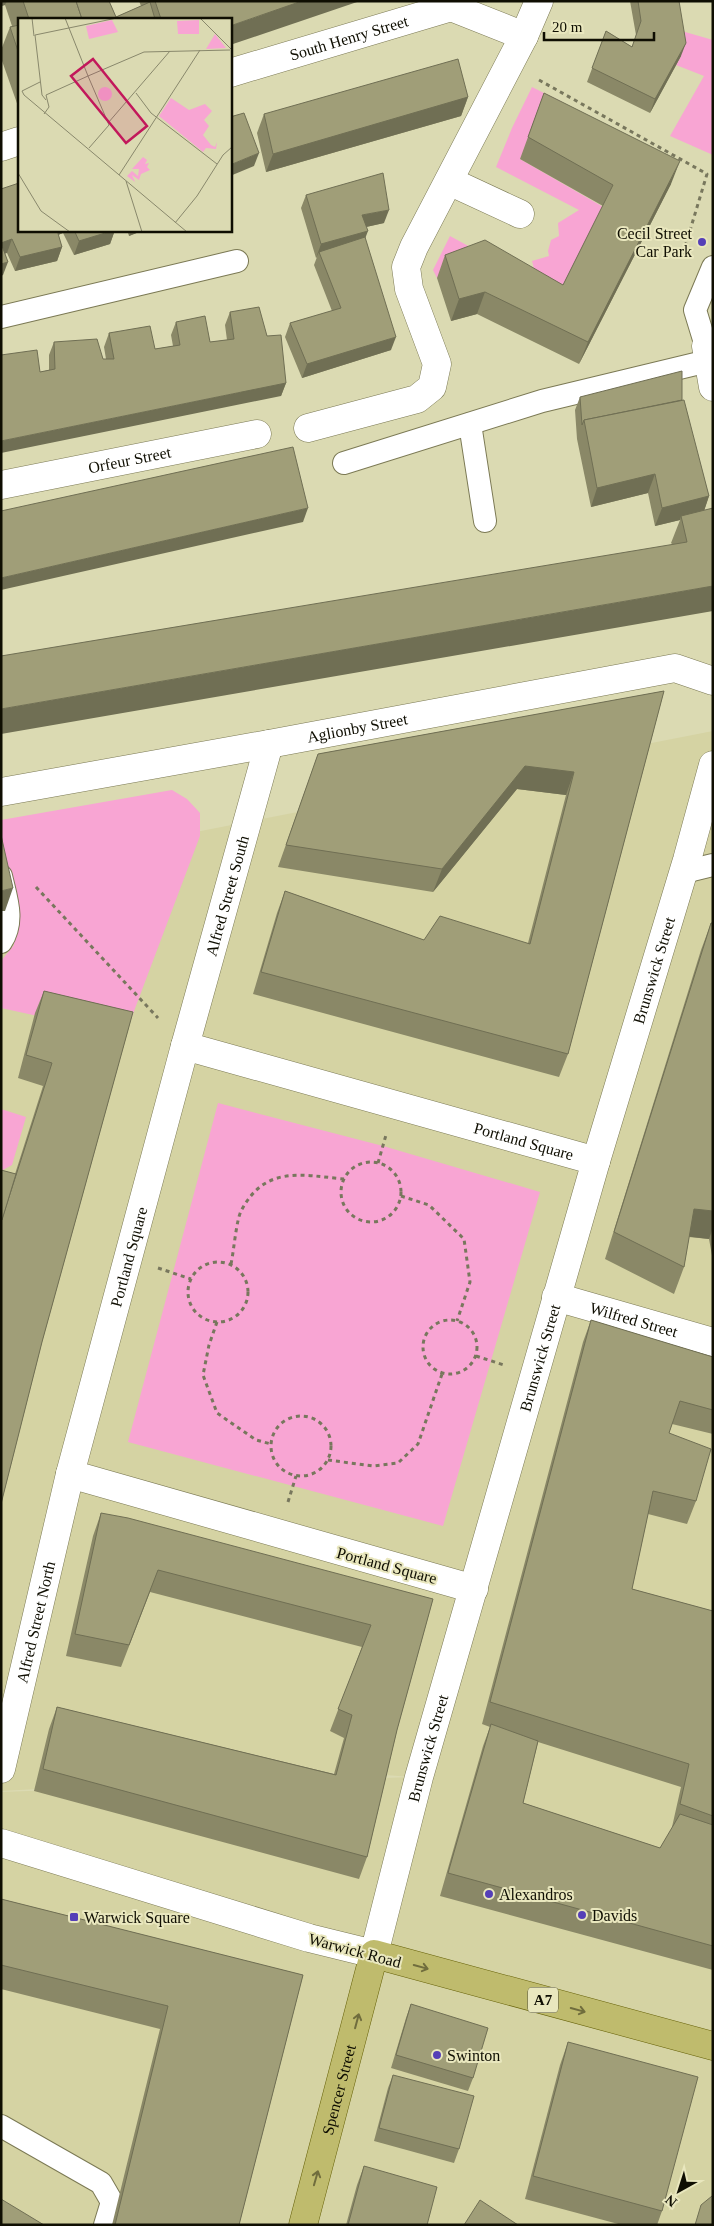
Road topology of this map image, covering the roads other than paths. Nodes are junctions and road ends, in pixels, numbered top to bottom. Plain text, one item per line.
1 (539, 1) edge
2 (524, 36) junction
3 (231, 73) edge
4 (18, 141) edge
5 (1, 147) edge
6 (449, 181) junction
7 (520, 214) dead end
8 (237, 261) dead end
9 (713, 267) edge
10 (1, 317) edge
11 (709, 365) edge
12 (470, 424) junction
13 (308, 428) dead end
14 (257, 434) dead end
15 (344, 463) dead end
16 (1, 485) edge
17 (485, 521) dead end
18 (713, 681) edge
19 (269, 744) junction
20 (713, 765) edge
21 (1, 792) edge
22 (713, 865) edge
23 (684, 872) junction
24 (1, 876) edge
25 (1, 942) edge
26 (185, 1046) junction
27 (596, 1162) junction
28 (556, 1298) junction
29 (713, 1342) edge
30 (70, 1474) junction
31 (474, 1589) junction
32 (1, 1769) edge
33 (1, 1842) edge
34 (374, 1954) junction
35 (713, 2046) edge
36 (1, 2126) edge
37 (105, 2225) edge
38 (303, 2225) edge

1 - 2 street
2 - 3 street, South Henry Street
2 - 6 street
4 - 5 street
6 - 7 street
6 - 13 street
8 - 10 lane
9 - 11 lane
11 - 12 lane
12 - 15 lane
12 - 17 lane
14 - 16 street, Orfeur Street
18 - 19 street, Aglionby Street
19 - 21 street, Aglionby Street
19 - 26 street, Alfred Street South
20 - 23 street, Brunswick Street
22 - 23 lane
23 - 27 street, Brunswick Street
24 - 25 lane
26 - 27 street, Portland Square
26 - 30 street, Portland Square
27 - 28 street, Brunswick Street
28 - 29 street, Wilfred Street
28 - 31 street, Brunswick Street
30 - 31 street, Portland Square
30 - 32 street, Alfred Street North
31 - 34 street, Brunswick Street
33 - 34 street, Warwick Road
34 -> 35 main road, Warwick Road / A7
38 -> 34 main road, Spencer Street
36 - 37 lane

